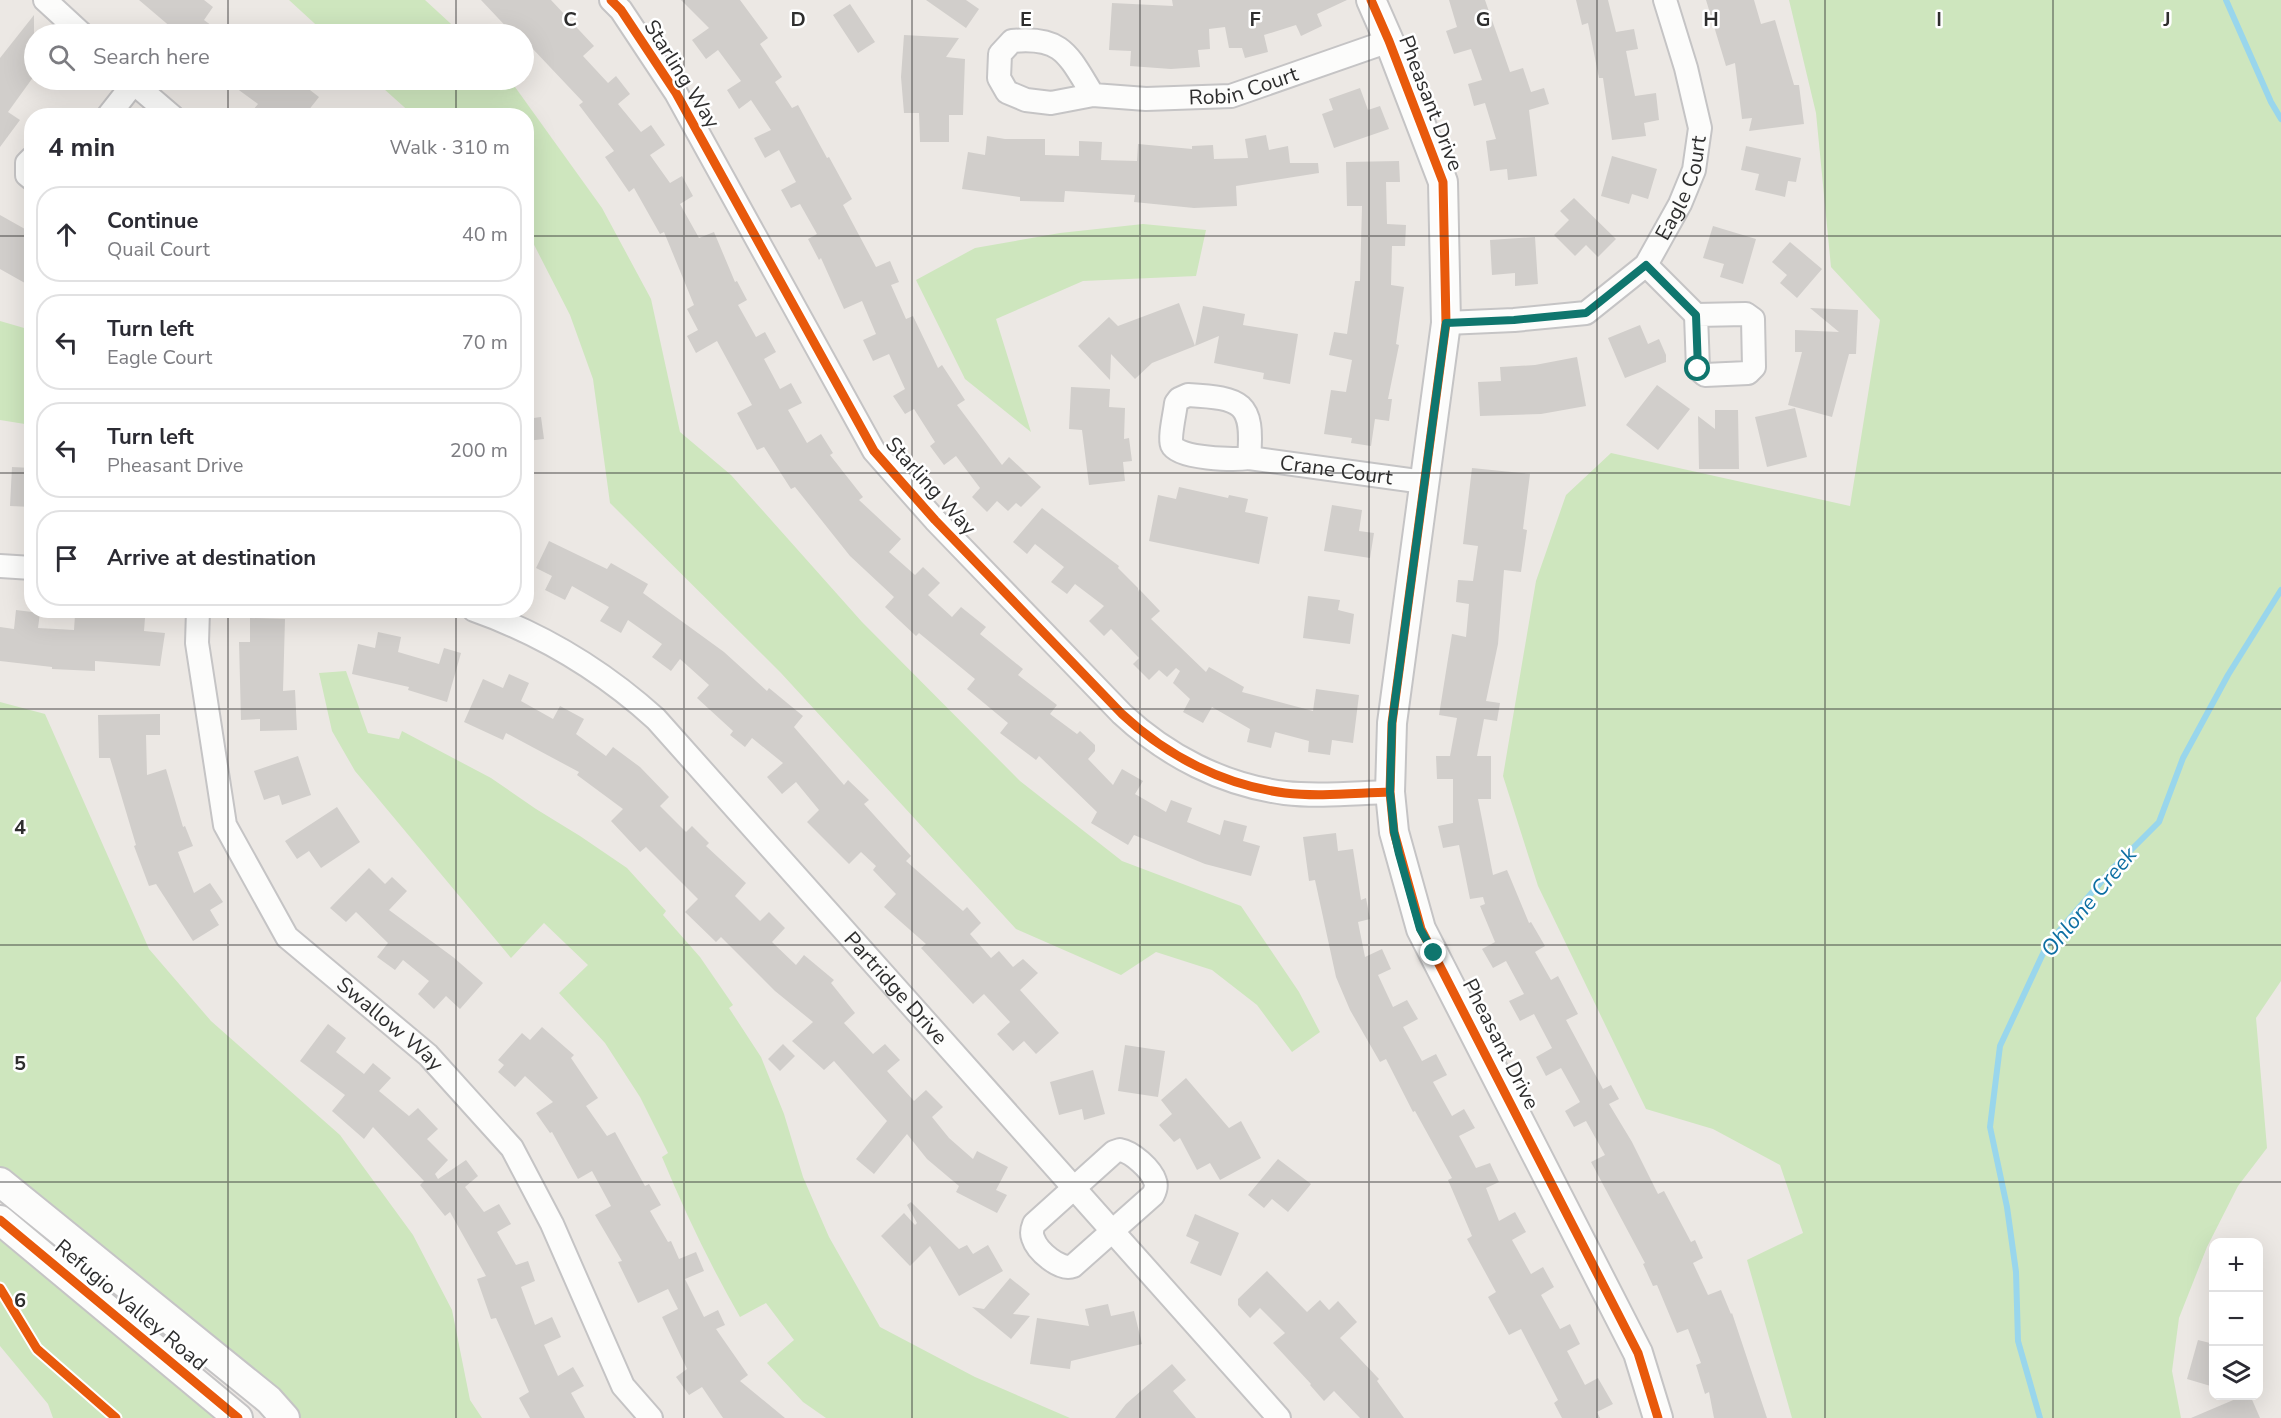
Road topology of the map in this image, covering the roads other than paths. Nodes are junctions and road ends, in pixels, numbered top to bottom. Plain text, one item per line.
1 (45, 0) edge
2 (611, 0) edge
3 (1371, 0) edge
4 (1665, 0) edge
5 (71, 24) edge
6 (1389, 41) junction
7 (126, 90) edge
8 (142, 90) edge
9 (1093, 95) dead end
10 (113, 108) edge
11 (163, 108) edge
12 (1646, 265) junction
13 (1696, 315) dead end
14 (1446, 323) junction
15 (1249, 458) dead end
16 (1424, 482) junction
17 (0, 566) edge
18 (24, 568) edge
19 (198, 618) edge
20 (496, 618) edge
21 (1390, 792) junction
22 (0, 1182) edge
23 (1073, 1187) junction
24 (0, 1220) edge
25 (1113, 1232) junction
26 (238, 1418) edge
27 (285, 1418) edge
28 (651, 1418) edge
29 (1279, 1418) edge
30 (1658, 1418) edge

1 - 5 street
2 - 21 street, Starling Way
3 - 6 street, Pheasant Drive
4 - 12 street, Eagle Court
6 - 9 street, Robin Court
6 - 14 street, Pheasant Drive
7 - 10 street
8 - 11 street
12 - 13 street
12 - 14 street, Eagle Court
14 - 16 street, Pheasant Drive
15 - 16 street, Crane Court
16 - 21 street, Pheasant Drive
17 - 18 street
19 - 28 street, Swallow Way
20 - 23 street, Partridge Drive
21 - 30 street, Pheasant Drive
22 - 27 street, Refugio Valley Road
23 - 25 street, Partridge Drive
23 - 25 street
23 - 25 street
24 - 26 street, Refugio Valley Road
25 - 29 street, Partridge Drive

